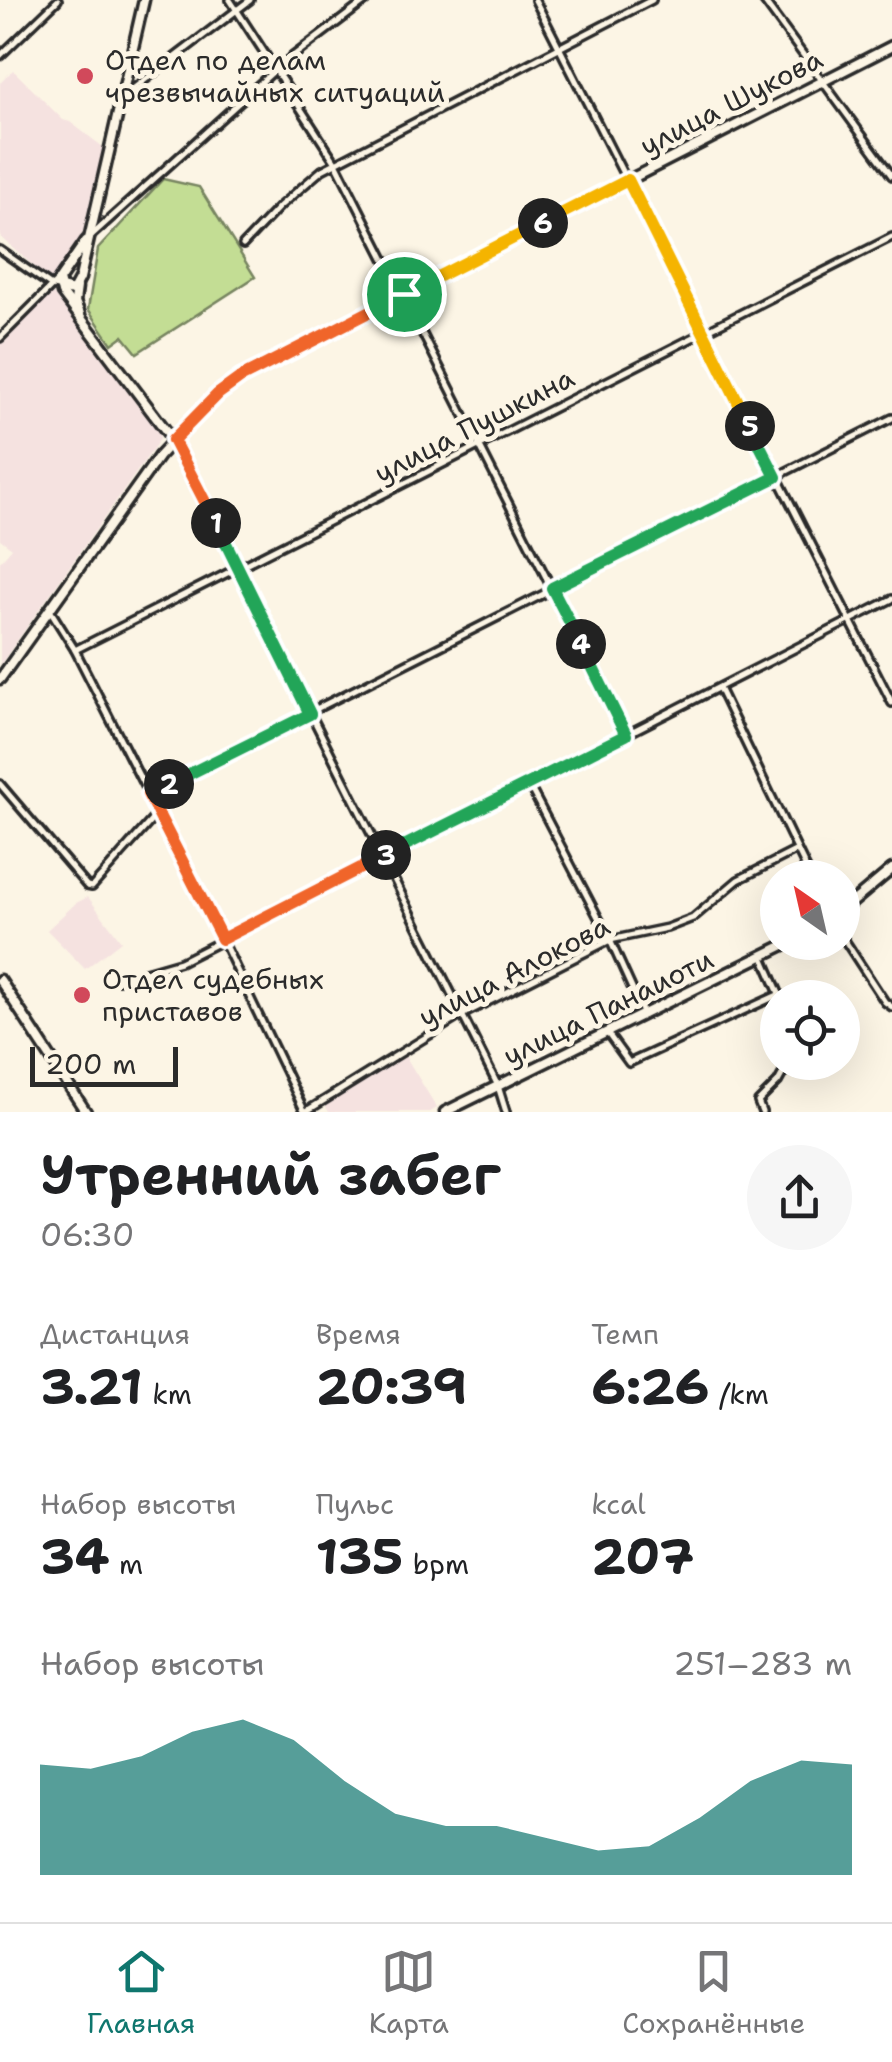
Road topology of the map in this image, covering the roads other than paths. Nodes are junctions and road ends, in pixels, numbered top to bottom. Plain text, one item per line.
1 (58, 0) edge
2 (144, 0) edge
3 (230, 0) edge
4 (250, 0) edge
5 (367, 0) edge
6 (534, 0) edge
7 (652, 0) edge
8 (763, 0) edge
9 (237, 11) junction
10 (560, 46) junction
11 (892, 46) edge
12 (0, 56) edge
13 (276, 69) junction
14 (824, 80) junction
15 (122, 96) junction
16 (336, 163) junction
17 (892, 176) edge
18 (628, 180) junction
19 (892, 237) edge
20 (86, 240) junction
21 (243, 246) dead end
22 (0, 250) edge
23 (61, 280) junction
24 (50, 285) junction
25 (77, 285) junction
26 (404, 294) junction
27 (84, 323) junction
28 (702, 331) junction
29 (0, 338) edge
30 (892, 418) edge
31 (173, 440) junction
32 (479, 445) junction
33 (776, 477) junction
34 (239, 568) junction
35 (552, 588) junction
36 (892, 600) edge
37 (50, 610) junction
38 (850, 622) junction
39 (74, 650) junction
40 (0, 679) edge
41 (719, 688) junction
42 (892, 703) edge
43 (310, 714) junction
44 (626, 735) junction
45 (0, 784) edge
46 (528, 784) junction
47 (148, 794) junction
48 (158, 813) junction
49 (797, 850) junction
50 (382, 857) junction
51 (802, 860) edge
52 (892, 869) edge
53 (860, 896) edge
54 (222, 939) junction
55 (610, 940) junction
56 (760, 958) edge
57 (858, 960) edge
58 (0, 980) edge
59 (118, 980) dead end
60 (760, 1005) edge
61 (892, 1007) edge
62 (462, 1015) junction
63 (644, 1015) junction
64 (608, 1034) junction
65 (779, 1080) edge
66 (498, 1086) junction
67 (86, 1112) edge
68 (305, 1112) edge
69 (445, 1112) edge
70 (506, 1112) edge
71 (762, 1112) edge

1 - 12 street
2 - 15 main road
3 - 9 street
4 - 9 street
5 - 13 street
6 - 10 street
7 - 10 street
8 - 14 street
9 - 13 street
9 - 15 street
10 - 16 street
10 - 18 street
11 - 14 main road, улица Шукова
13 - 16 street
13 - 20 street
14 - 17 street
14 - 18 main road, улица Шукова
15 - 20 main road
16 - 21 street
16 - 26 street
18 - 26 main road, улица Шукова
18 - 28 street
19 - 28 street, улица Пушкина
20 - 23 main road
20 - 25 main road
22 - 24 street
23 - 24 street
23 - 25 main road
23 - 25 main road
23 - 27 main road
24 - 29 street
25 - 27 main road
26 - 31 main road, улица Шукова
26 - 32 street
27 - 31 main road
28 - 32 street, улица Пушкина
28 - 33 street
30 - 33 street
31 - 34 street
31 - 37 main road, улица Шукова
32 - 34 street, улица Пушкина
32 - 35 street
33 - 35 street
33 - 38 street
34 - 39 street, улица Пушкина
34 - 43 street
35 - 43 street
35 - 44 street
36 - 38 street
37 - 39 street
37 - 40 main road, улица Шукова
38 - 41 street
38 - 42 street
39 - 47 street
41 - 44 street
41 - 49 street
43 - 47 street
43 - 50 street
44 - 46 street
45 - 48 street
46 - 50 street
46 - 55 street
47 - 48 street
48 - 54 street
49 - 51 street
49 - 55 street, улица Алокова
50 - 54 street
50 - 62 street
52 - 53 main road
54 - 59 street
54 - 68 street
55 - 62 street, улица Алокова
55 - 63 street
56 - 63 main road, улица Панаиоти
57 - 61 street
58 - 67 main road
60 - 64 street
62 - 66 street
62 - 68 street, улица Алокова
63 - 64 main road, улица Панаиоти
64 - 66 main road, улица Панаиоти
65 - 71 street
66 - 69 main road, улица Панаиоти
66 - 70 street

